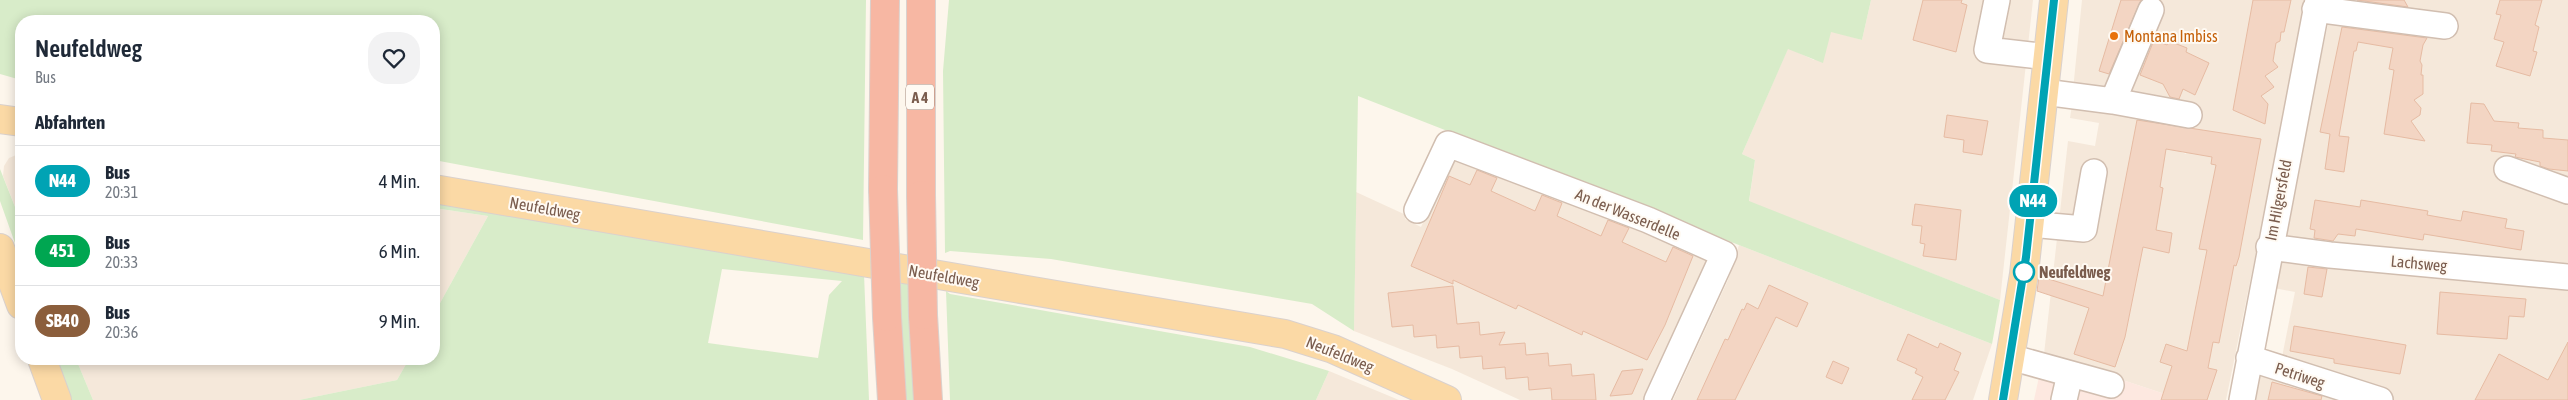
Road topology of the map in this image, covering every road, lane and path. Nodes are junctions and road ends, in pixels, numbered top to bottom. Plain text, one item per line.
1 (885, 0) edge
2 (921, 0) edge
3 (1997, 0) edge
4 (2054, 0) edge
5 (2317, 5) edge
6 (2151, 10) dead end
7 (2445, 26) dead end
8 (2048, 57) junction
9 (2044, 92) junction
10 (2113, 101) junction
11 (2189, 115) dead end
12 (0, 119) edge
13 (15, 121) edge
14 (2506, 169) dead end
15 (2094, 172) dead end
16 (440, 191) edge
17 (2568, 191) edge
18 (1417, 210) dead end
19 (2030, 224) junction
20 (2269, 247) junction
21 (0, 248) edge
22 (2568, 277) edge
23 (15, 289) edge
24 (2010, 357) junction
25 (2249, 358) junction
26 (44, 365) edge
27 (2070, 374) junction
28 (2111, 385) dead end
29 (57, 400) edge
30 (892, 400) edge
31 (928, 400) edge
32 (1445, 400) edge
33 (1658, 400) edge
34 (2003, 400) edge
35 (2064, 400) edge
36 (2242, 400) edge
37 (2380, 400) edge

1 - 30 highway, A 4, bridge
2 - 31 highway, A 4, bridge
3 - 8 street
4 - 8 main road
5 - 7 street
5 - 20 street, Im Hilgersfeld
6 - 10 street
8 - 9 main road
9 - 10 street
9 - 19 main road
10 - 11 street
12 - 13 main road
14 - 17 street
15 - 19 street
16 - 32 main road, Neufeldweg
18 - 33 street, An der Wasserdelle
19 - 24 main road
20 - 22 street, Lachsweg
20 - 25 street, Im Hilgersfeld
21 - 23 main road
24 - 27 street
24 - 34 main road
25 - 36 street, Im Hilgersfeld
25 - 37 street, Petriweg
26 - 29 main road
27 - 28 street
27 - 35 street

